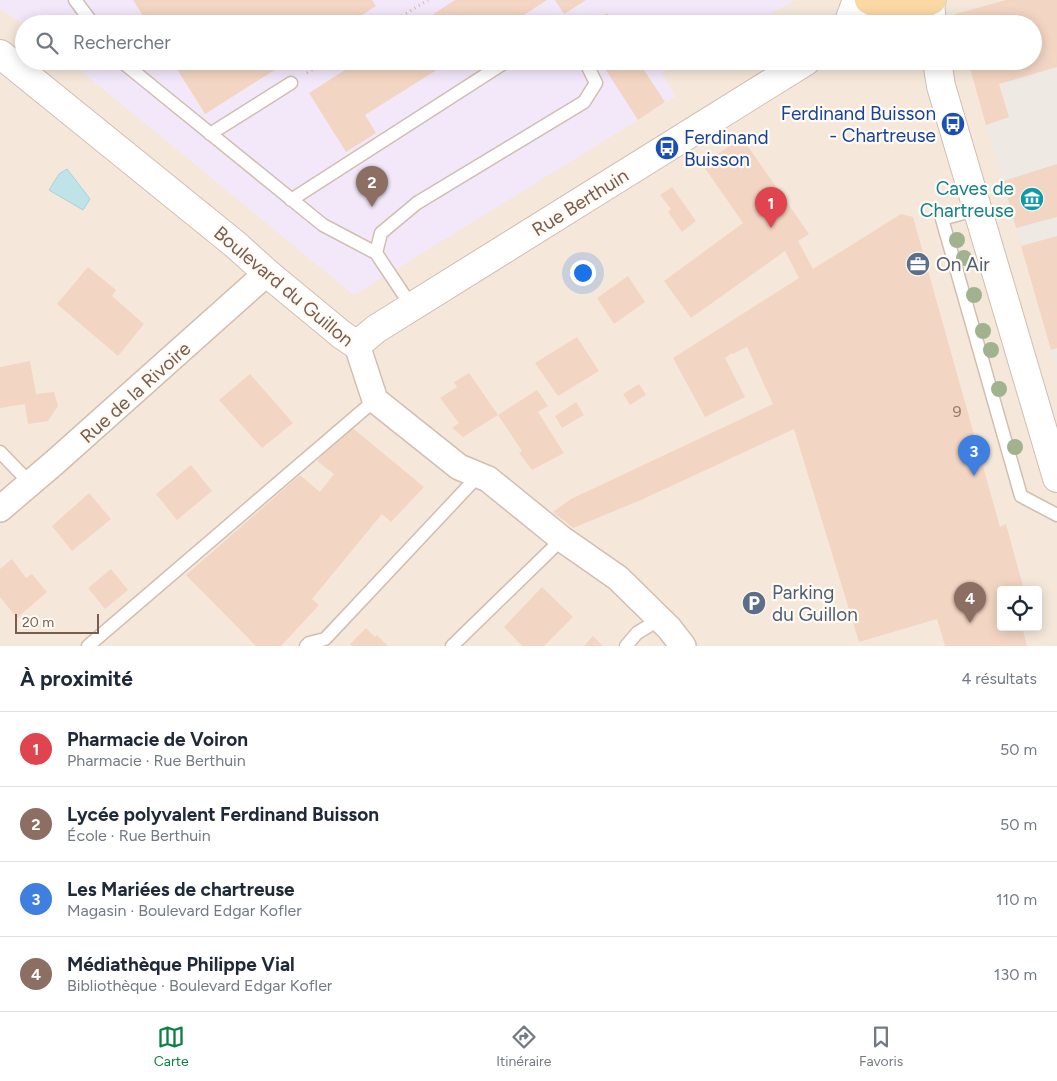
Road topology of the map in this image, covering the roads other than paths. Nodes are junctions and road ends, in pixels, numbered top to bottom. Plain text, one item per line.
1 (76, 0) edge
2 (857, 0) edge
3 (931, 8) edge
4 (881, 12) edge
5 (87, 15) edge
6 (851, 15) edge
7 (0, 54) edge
8 (15, 66) edge
9 (20, 70) edge
10 (133, 70) edge
11 (493, 70) edge
12 (590, 70) edge
13 (792, 70) edge
14 (939, 74) edge
15 (291, 83) dead end
16 (210, 134) junction
17 (291, 200) junction
18 (978, 209) junction
19 (376, 253) junction
20 (267, 274) junction
21 (412, 307) junction
22 (357, 345) junction
23 (375, 400) junction
24 (0, 452) edge
25 (479, 475) junction
26 (1057, 478) edge
27 (30, 484) junction
28 (0, 509) edge
29 (1057, 514) edge
30 (562, 539) junction
31 (660, 618) junction
32 (88, 646) edge
33 (306, 646) edge
34 (452, 646) edge
35 (626, 646) edge
36 (683, 646) edge

1 - 5 lane
2 - 6 street
3 - 4 main road
7 - 8 street, Boulevard du Guillon
9 - 20 street, Boulevard du Guillon
10 - 16 lane
11 - 17 lane
12 - 19 lane
13 - 21 street, Rue Berthuin
14 - 18 street
15 - 16 lane
16 - 17 lane
17 - 19 lane
18 - 26 street
18 - 29 lane
19 - 21 lane
20 - 22 street, Boulevard du Guillon
20 - 27 street, Rue de la Rivoire
21 - 22 street, Rue Berthuin
22 - 23 street, Boulevard du Guillon
23 - 25 street
23 - 32 lane
24 - 27 lane
25 - 30 street
25 - 33 lane
27 - 28 street, Rue de la Rivoire
30 - 31 street
30 - 34 lane
31 - 35 lane
31 - 36 street

